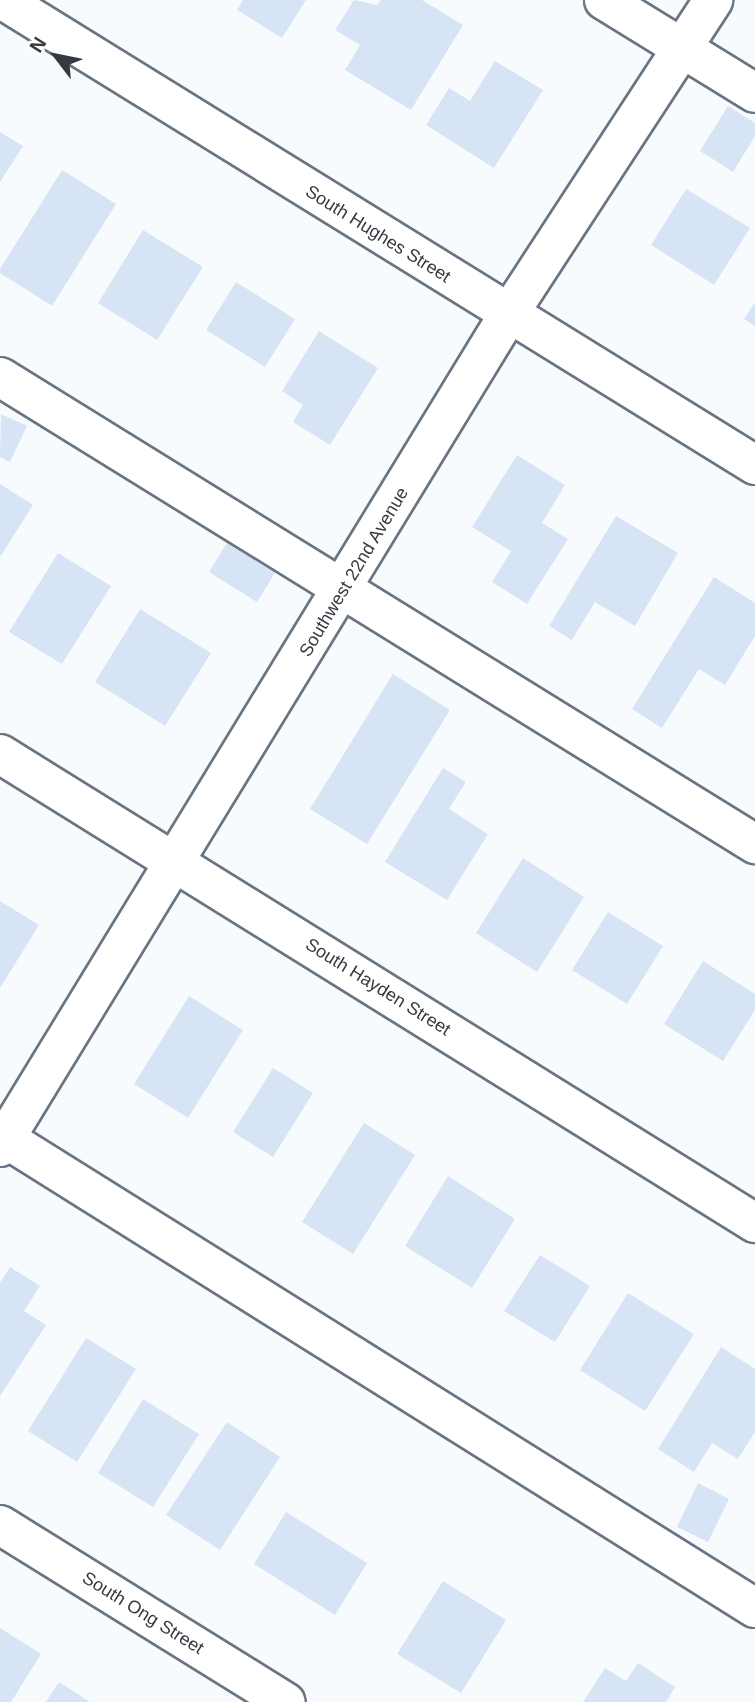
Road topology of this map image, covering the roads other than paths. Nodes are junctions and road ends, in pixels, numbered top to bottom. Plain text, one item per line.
1 (3, 0) edge
2 (604, 0) edge
3 (713, 0) edge
4 (683, 49) junction
5 (755, 93) edge
6 (508, 315) junction
7 (0, 377) edge
8 (755, 465) edge
9 (342, 592) junction
10 (0, 754) edge
11 (755, 844) edge
12 (178, 862) junction
13 (2, 1140) edge
14 (755, 1223) edge
15 (0, 1525) edge
16 (755, 1608) edge
17 (286, 1702) edge

1 - 6 street, South Hughes Street
2 - 4 street
3 - 4 street, Southwest 22nd Avenue
4 - 5 street
4 - 6 street, Southwest 22nd Avenue
6 - 8 street, South Hughes Street
6 - 9 street, Southwest 22nd Avenue
7 - 9 street
9 - 11 street
9 - 12 street, Southwest 22nd Avenue
10 - 12 street, South Hayden Street
12 - 13 street, Southwest 22nd Avenue
12 - 14 street, South Hayden Street
13 - 16 street
15 - 17 street, South Ong Street

